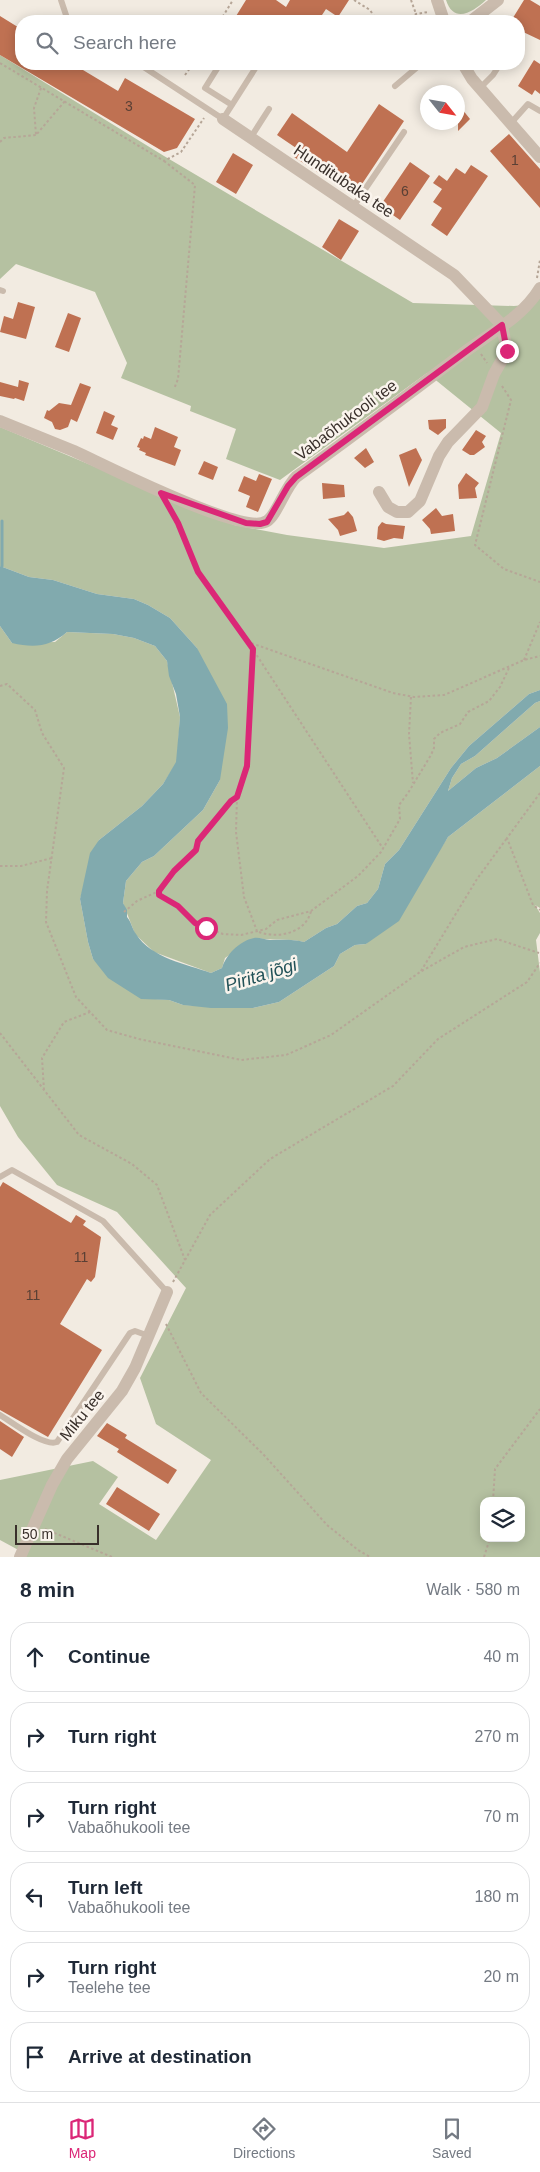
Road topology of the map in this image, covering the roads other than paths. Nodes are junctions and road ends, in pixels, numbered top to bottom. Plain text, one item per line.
1 (61, 0) edge
2 (498, 0) edge
3 (66, 15) edge
4 (479, 15) edge
5 (149, 70) edge
6 (216, 70) edge
7 (254, 70) edge
8 (414, 70) edge
9 (467, 70) edge
10 (496, 70) edge
11 (395, 86) dead end
12 (480, 88) junction
13 (232, 105) junction
14 (269, 109) dead end
15 (540, 111) edge
16 (223, 119) junction
17 (511, 123) junction
18 (404, 132) dead end
19 (250, 137) junction
20 (540, 157) edge
21 (353, 207) junction
22 (540, 288) edge
23 (502, 325) junction
24 (0, 421) edge
25 (379, 492) dead end
26 (0, 1177) edge
27 (167, 1292) joint
28 (150, 1337) junction
29 (0, 1415) edge
30 (20, 1557) edge

1 - 3 lane
2 - 4 street
5 - 16 lane, Hunditubaka tee
6 - 13 lane
7 - 13 lane
8 - 11 lane
9 - 12 street
10 - 12 lane
12 - 17 street
13 - 16 lane
14 - 19 lane
15 - 17 lane
16 - 19 street, Hunditubaka tee
17 - 20 street
18 - 21 lane
19 - 21 street, Hunditubaka tee
21 - 23 street, Hunditubaka tee
22 - 23 street, Vabaõhukooli tee
23 - 24 street, Vabaõhukooli tee
23 - 25 street
26 - 27 lane
27 - 28 street, Miku tee
28 - 29 lane
28 - 30 street, Miku tee

